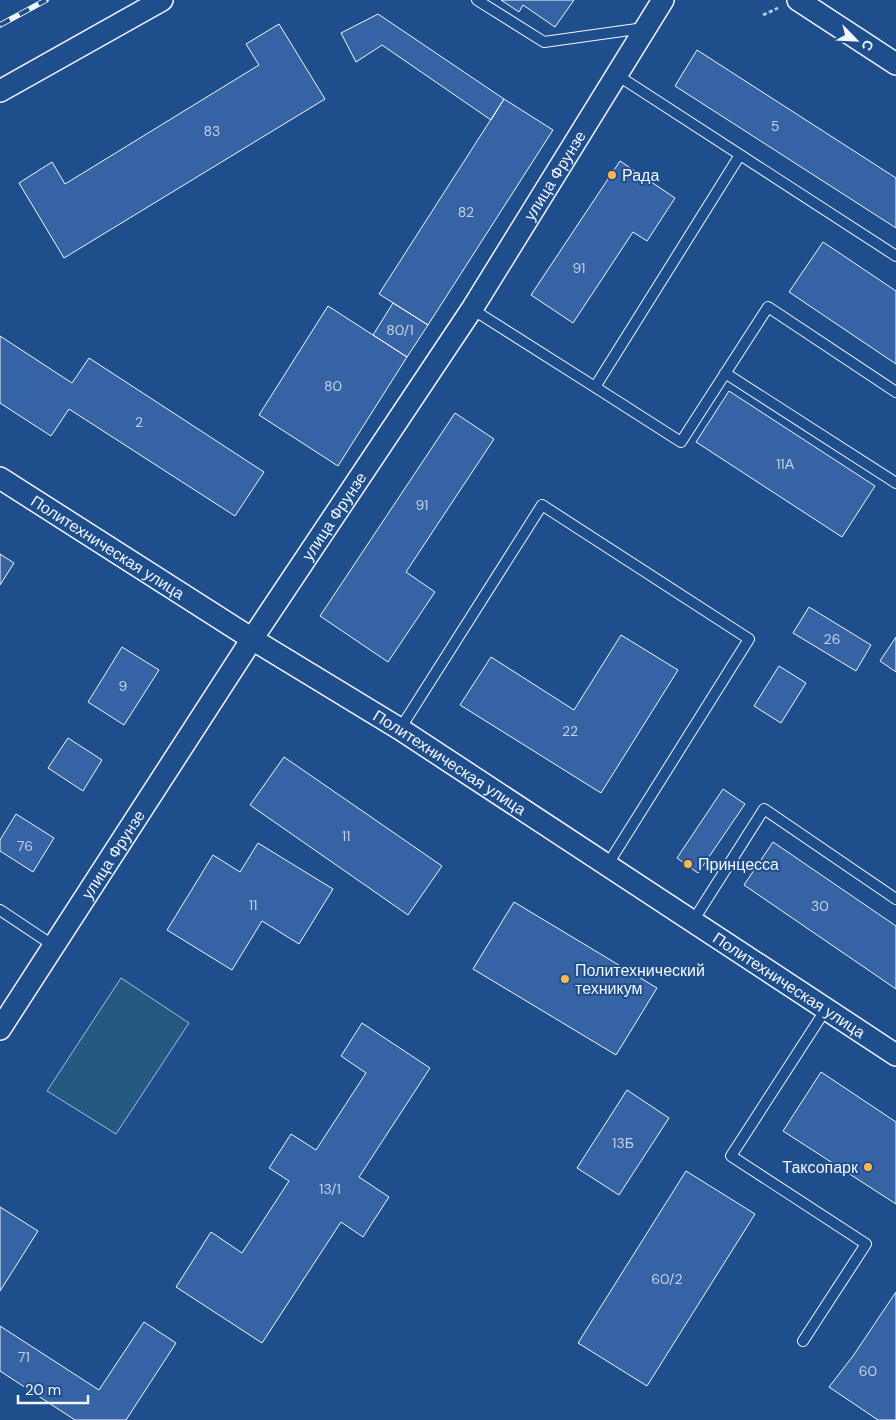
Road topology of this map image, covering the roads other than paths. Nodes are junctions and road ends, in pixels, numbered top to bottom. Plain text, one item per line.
1 (162, 0) edge
2 (477, 0) edge
3 (663, 0) edge
4 (798, 0) edge
5 (645, 28) junction
6 (896, 64) edge
7 (617, 76) junction
8 (0, 91) edge
9 (740, 155) junction
10 (896, 256) edge
11 (472, 309) junction
12 (726, 373) junction
13 (595, 387) junction
14 (896, 392) edge
15 (0, 478) edge
16 (896, 483) edge
17 (252, 639) junction
18 (400, 729) junction
19 (608, 864) junction
20 (896, 899) edge
21 (0, 910) edge
22 (693, 921) junction
23 (54, 946) junction
24 (826, 1009) junction
25 (0, 1029) edge
26 (896, 1055) edge
27 (802, 1341) dead end

1 - 8 street
2 - 5 lane
3 - 5 street, улица Фрунзе
4 - 6 street
5 - 7 street, улица Фрунзе
7 - 9 lane
7 - 11 street, улица Фрунзе
9 - 10 lane
9 - 13 lane
11 - 13 lane
11 - 17 street, улица Фрунзе
12 - 13 lane
12 - 14 lane
12 - 16 lane
15 - 17 street, Политехническая улица
17 - 18 street, Политехническая улица
17 - 23 street, улица Фрунзе
18 - 19 street, Политехническая улица
18 - 19 lane
19 - 22 street, Политехническая улица
20 - 22 lane
21 - 23 lane
22 - 24 street, Политехническая улица
23 - 25 street, улица Фрунзе
24 - 26 street, Политехническая улица
24 - 27 lane

